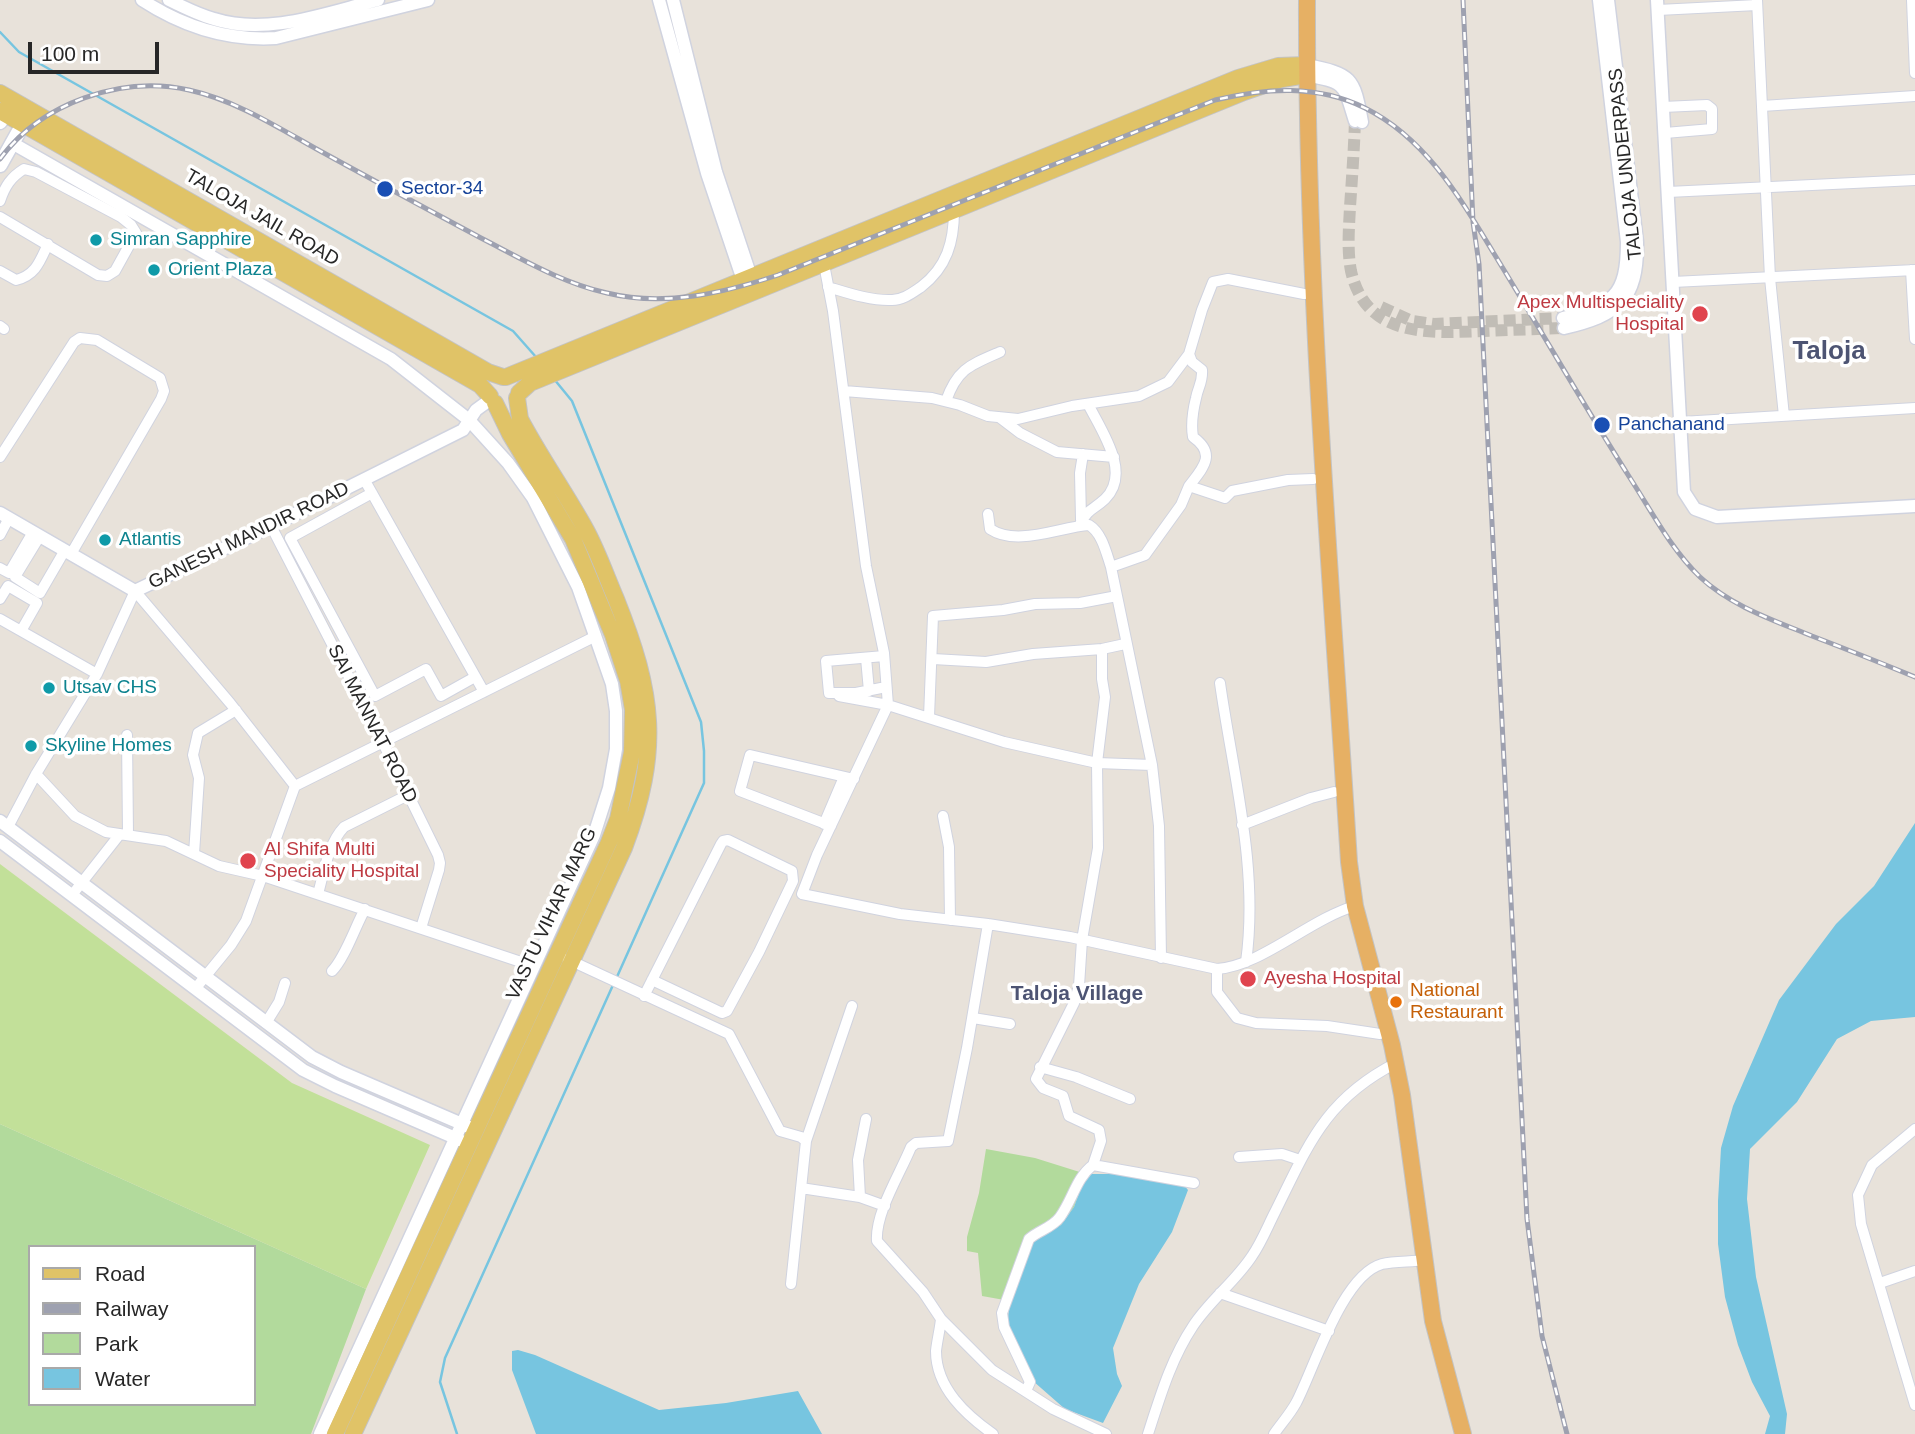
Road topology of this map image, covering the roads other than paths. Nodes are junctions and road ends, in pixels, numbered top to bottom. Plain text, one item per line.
1 (142, 0) edge
2 (169, 0) edge
3 (378, 0) edge
4 (428, 0) edge
5 (659, 0) edge
6 (673, 0) edge
7 (1296, 0) edge
8 (1307, 0) edge
9 (1599, 0) edge
10 (1608, 0) edge
11 (1912, 0) edge
12 (1757, 2) edge
13 (1658, 5) edge
14 (1301, 70) junction
15 (1915, 73) edge
16 (0, 93) edge
17 (1915, 96) edge
18 (21, 105) junction
19 (1762, 106) junction
20 (1663, 107) junction
21 (1, 116) edge
22 (1359, 121) tunnel mouth
23 (23, 124) junction
24 (1665, 133) junction
25 (12, 143) junction
26 (0, 165) edge
27 (1915, 180) edge
28 (1766, 187) junction
29 (1668, 192) junction
30 (0, 201) edge
31 (954, 211) junction
32 (0, 217) edge
33 (48, 244) junction
34 (822, 256) junction
35 (1913, 270) edge
36 (0, 271) edge
37 (1770, 278) junction
38 (747, 279) junction
39 (1673, 282) junction
40 (828, 288) junction
41 (1304, 293) junction
42 (1915, 340) edge
43 (1000, 352) dead end
44 (1189, 354) junction
45 (545, 368) junction
46 (504, 377) junction
47 (844, 391) junction
48 (518, 396) junction
49 (492, 399) junction
50 (946, 401) junction
51 (1088, 404) junction
52 (1915, 408) edge
53 (1784, 416) junction
54 (998, 417) junction
55 (469, 420) junction
56 (1681, 422) junction
57 (1083, 454) junction
58 (0, 457) edge
59 (1114, 457) junction
60 (364, 479) junction
61 (1313, 479) junction
62 (1189, 486) junction
63 (372, 493) junction
64 (1915, 506) edge
65 (988, 514) dead end
66 (4, 518) edge
67 (1080, 524) junction
68 (271, 526) junction
69 (36, 534) junction
70 (0, 535) edge
71 (68, 552) junction
72 (1111, 567) junction
73 (0, 568) edge
74 (135, 591) junction
75 (1116, 596) junction
76 (0, 599) edge
77 (0, 619) edge
78 (22, 631) junction
79 (596, 636) junction
80 (1125, 644) junction
81 (1102, 649) junction
82 (884, 656) junction
83 (866, 659) junction
84 (933, 659) junction
85 (97, 674) junction
86 (475, 677) junction
87 (1220, 683) dead end
88 (887, 687) junction
89 (869, 691) junction
90 (484, 692) junction
91 (839, 696) dead end
92 (888, 705) junction
93 (236, 710) junction
94 (929, 717) junction
95 (127, 735) dead end
96 (383, 743) junction
97 (1097, 763) junction
98 (1152, 765) junction
99 (36, 774) junction
100 (849, 778) junction
101 (295, 786) junction
102 (1334, 792) junction
103 (408, 794) junction
104 (943, 816) dead end
105 (4, 824) edge
106 (828, 825) junction
107 (1242, 825) junction
108 (124, 834) junction
109 (0, 841) edge
110 (194, 854) junction
111 (263, 876) junction
112 (82, 884) junction
113 (318, 894) junction
114 (72, 895) junction
115 (1350, 908) junction
116 (365, 909) junction
117 (950, 920) junction
118 (988, 924) junction
119 (421, 928) junction
120 (1083, 940) junction
121 (161, 943) junction
122 (150, 954) junction
123 (1161, 958) junction
124 (571, 961) junction
125 (1246, 962) junction
126 (533, 966) junction
127 (1217, 969) junction
128 (332, 971) dead end
129 (206, 978) junction
130 (652, 980) junction
131 (285, 983) dead end
132 (195, 989) junction
133 (644, 996) junction
134 (852, 1006) dead end
135 (973, 1018) junction
136 (266, 1023) junction
137 (1010, 1024) dead end
138 (1380, 1034) junction
139 (1391, 1066) junction
140 (1040, 1067) junction
141 (1130, 1099) dead end
142 (866, 1119) dead end
143 (1915, 1129) edge
144 (472, 1136) junction
145 (806, 1141) junction
146 (1239, 1157) dead end
147 (1300, 1160) junction
148 (1093, 1165) junction
149 (1194, 1183) dead end
150 (801, 1188) junction
151 (860, 1196) junction
152 (885, 1206) junction
153 (1419, 1261) junction
154 (1915, 1271) edge
155 (1880, 1283) junction
156 (791, 1284) dead end
157 (1220, 1293) junction
158 (941, 1319) junction
159 (1329, 1331) junction
160 (1026, 1391) junction
161 (1914, 1399) edge
162 (320, 1434) edge
163 (335, 1434) edge
164 (353, 1434) edge
165 (993, 1434) edge
166 (1106, 1434) edge
167 (1148, 1434) edge
168 (1274, 1434) edge
169 (1451, 1434) edge
170 (1462, 1434) edge

1 - 4 street
2 - 3 street
5 - 38 street
6 - 38 street
7 - 14 highway
8 - 14 highway
9 - 10 street, TALOJA UNDERPASS
11 - 15 street
12 - 13 street
12 - 19 street
13 - 20 street
14 - 22 street
14 - 31 main road
14 - 34 main road
14 - 41 highway
14 - 115 highway
16 - 18 main road, TALOJA JAIL ROAD
17 - 19 street
18 - 21 main road
18 - 23 main road
18 - 46 main road, TALOJA JAIL ROAD
19 - 28 street
20 - 24 street
20 - 24 street
21 - 23 main road, TALOJA JAIL ROAD
23 - 25 main road
23 - 49 main road, TALOJA JAIL ROAD
24 - 29 street
25 - 26 main road
25 - 55 street
27 - 28 street
28 - 29 street
28 - 37 street
29 - 39 street
30 - 33 street
31 - 34 main road
31 - 40 street
32 - 33 street
33 - 36 street
34 - 38 main road
34 - 40 street
34 - 45 main road
35 - 37 street
35 - 42 street
37 - 39 street
37 - 53 street
38 - 45 main road
39 - 56 street
40 - 47 street
41 - 44 street
41 - 61 highway
43 - 50 street
44 - 51 street
44 - 62 street
45 - 46 main road
45 - 48 main road
46 - 48 main road
46 - 49 main road
47 - 50 street
47 - 82 street
48 - 49 main road
48 - 124 main road
49 - 55 street, GANESH MANDIR ROAD
49 - 124 main road, VASTU VIHAR MARG
50 - 54 street
51 - 54 street
51 - 59 street
52 - 53 street
53 - 56 street
54 - 57 street
55 - 60 street, GANESH MANDIR ROAD
55 - 79 street
56 - 64 street
57 - 59 street
57 - 67 street
58 - 71 street
59 - 67 street
60 - 63 street
60 - 68 street, GANESH MANDIR ROAD
61 - 62 street
61 - 102 highway
62 - 72 street
63 - 86 street
63 - 86 street
65 - 67 street
66 - 69 street, GANESH MANDIR ROAD
66 - 70 street
67 - 72 street
68 - 74 street, GANESH MANDIR ROAD
68 - 96 street, SAI MANNAT ROAD
69 - 71 street, GANESH MANDIR ROAD
69 - 71 street
69 - 73 street
71 - 74 street, GANESH MANDIR ROAD
72 - 75 street
74 - 85 street
74 - 93 street
75 - 80 street
75 - 84 street
76 - 78 street
77 - 78 street
78 - 85 street
79 - 90 street
79 - 126 street
80 - 81 street
80 - 98 street
81 - 84 street
81 - 97 street
82 - 83 street
82 - 88 street
83 - 89 street
83 - 89 street
84 - 94 street
85 - 99 street
86 - 90 street
87 - 107 street
88 - 89 street
88 - 92 street
90 - 96 street
91 - 92 street
92 - 94 street
92 - 100 street
93 - 101 street
93 - 110 street
94 - 97 street
95 - 108 street
96 - 101 street
96 - 103 street, SAI MANNAT ROAD
97 - 98 street
97 - 120 street
98 - 123 street
99 - 105 street
99 - 108 street
100 - 106 street
100 - 106 street
101 - 111 street
102 - 107 street
102 - 115 highway
103 - 113 street
103 - 119 street, SAI MANNAT ROAD
104 - 117 street
105 - 112 street
106 - 117 street
107 - 125 street
108 - 110 street
108 - 112 street
109 - 114 street
110 - 111 street
111 - 113 street
111 - 129 street
112 - 114 street
112 - 121 street
113 - 116 street
114 - 122 street
115 - 125 street
115 - 138 highway
115 - 139 highway
116 - 119 street
116 - 128 street
117 - 118 street
118 - 120 street
118 - 135 street
119 - 126 street
120 - 123 street
120 - 140 street
121 - 122 street
121 - 129 street
122 - 132 street
123 - 127 street
124 - 133 street
124 - 144 main road, VASTU VIHAR MARG
125 - 127 street
126 - 144 street
127 - 138 street
129 - 132 street
129 - 136 street
130 - 130 street
130 - 133 street
131 - 136 street
132 - 144 street
133 - 145 street
134 - 145 street
135 - 137 street
135 - 152 street
136 - 144 street
138 - 139 highway
139 - 147 street
139 - 153 highway
140 - 141 street
140 - 148 street
142 - 151 street
143 - 155 street
144 - 162 street
144 - 163 main road, VASTU VIHAR MARG
144 - 164 main road
145 - 150 street
146 - 147 street
147 - 157 street
148 - 149 street
148 - 160 street
150 - 151 street
150 - 156 street
151 - 152 street
152 - 158 street
153 - 159 street
153 - 169 highway
153 - 170 highway
154 - 155 street
155 - 161 street
157 - 159 street
157 - 167 street
158 - 160 street
158 - 165 street
159 - 168 street
160 - 166 street

